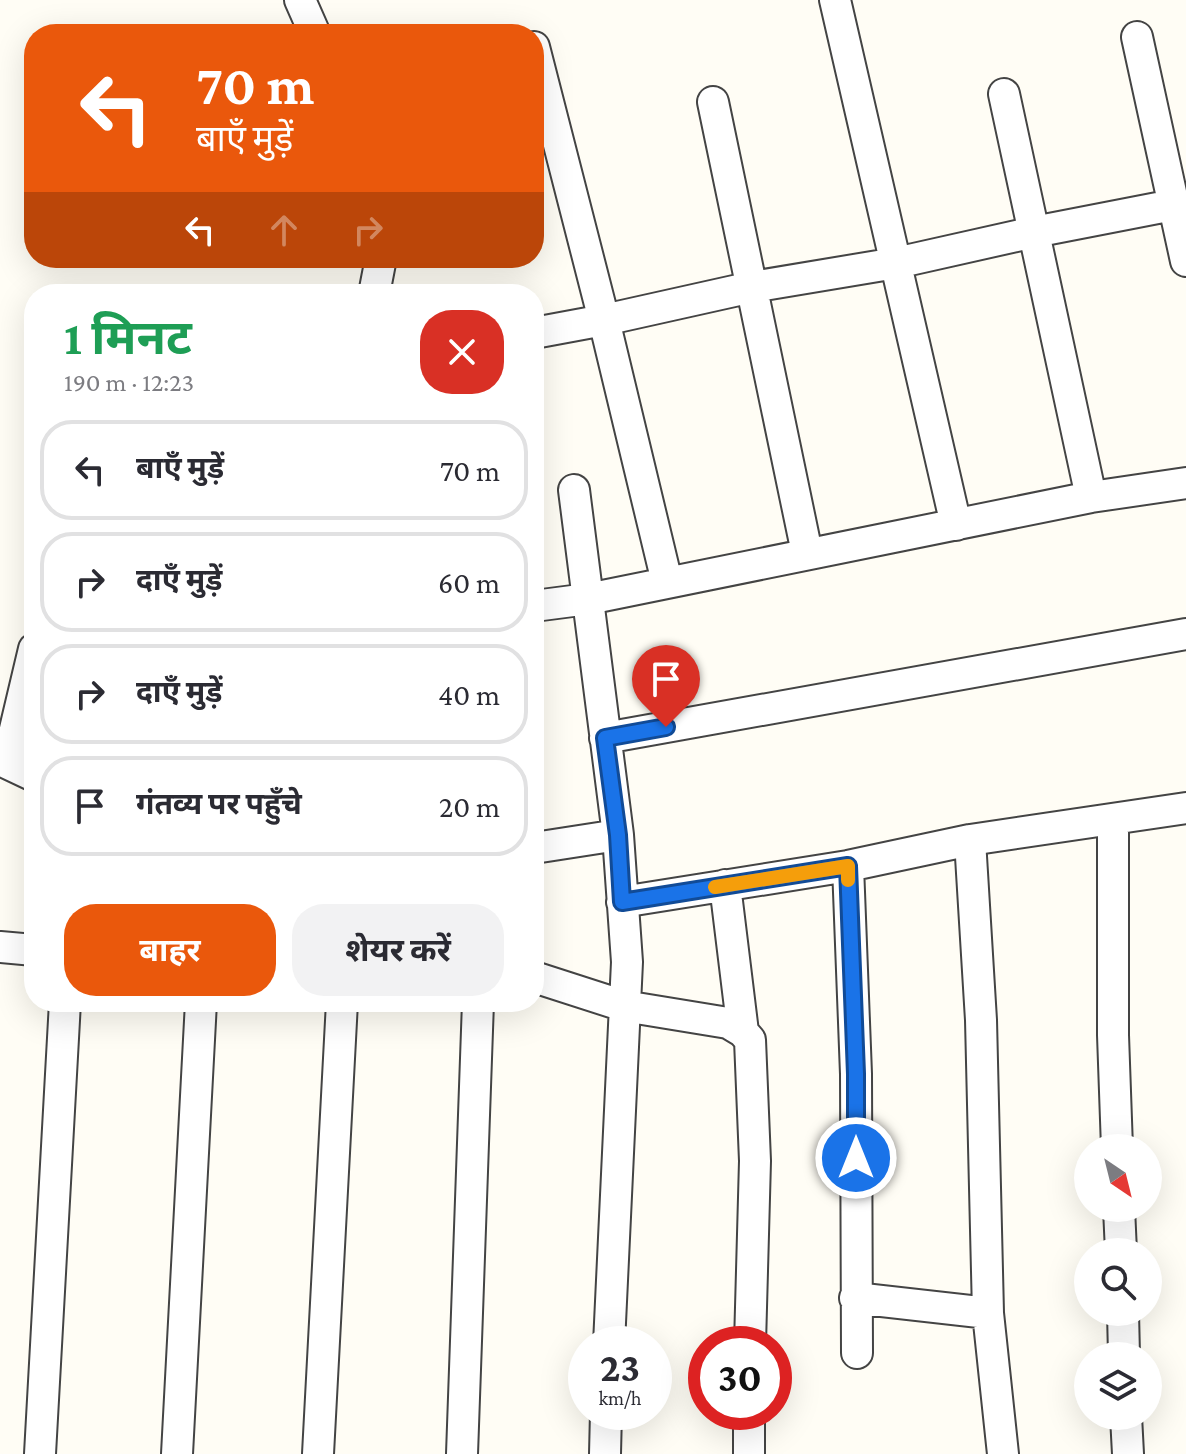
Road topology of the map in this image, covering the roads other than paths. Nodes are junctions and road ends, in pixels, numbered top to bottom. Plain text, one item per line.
1 (300, 0) edge
2 (835, 0) edge
3 (311, 24) edge
4 (1137, 37) dead end
5 (544, 84) edge
6 (1004, 94) dead end
7 (713, 102) dead end
8 (1173, 142) edge
9 (1173, 205) junction
10 (1034, 232) junction
11 (1186, 261) edge
12 (896, 263) junction
13 (752, 287) junction
14 (604, 320) junction
15 (544, 331) edge
16 (1186, 483) edge
17 (574, 490) dead end
18 (1091, 497) junction
19 (956, 525) junction
20 (807, 553) junction
21 (667, 582) junction
22 (588, 599) junction
23 (544, 605) edge
24 (1186, 634) edge
25 (24, 708) edge
26 (605, 738) junction
27 (14, 766) edge
28 (1186, 808) edge
29 (1113, 820) junction
30 (618, 835) junction
31 (970, 840) junction
32 (544, 846) edge
33 (848, 866) junction
34 (725, 885) junction
35 (622, 902) junction
36 (0, 947) edge
37 (24, 949) edge
38 (544, 980) edge
39 (624, 1006) junction
40 (64, 1012) edge
41 (200, 1012) edge
42 (341, 1012) edge
43 (478, 1012) edge
44 (743, 1032) junction
45 (1117, 1134) edge
46 (855, 1298) junction
47 (988, 1313) junction
48 (610, 1326) edge
49 (750, 1326) edge
50 (857, 1353) dead end
51 (606, 1430) edge
52 (749, 1430) edge
53 (1127, 1430) edge
54 (40, 1454) edge
55 (177, 1454) edge
56 (318, 1454) edge
57 (462, 1454) edge
58 (605, 1454) edge
59 (749, 1454) edge
60 (1003, 1454) edge
61 (1128, 1454) edge

1 - 3 street
2 - 12 street
4 - 8 street
5 - 14 street
6 - 10 street
7 - 13 street
8 - 9 street
9 - 10 street
9 - 11 street
10 - 12 street
10 - 18 street
12 - 13 street
12 - 19 street
13 - 14 street
13 - 20 street
14 - 15 street
14 - 21 street
16 - 18 street
17 - 22 street
18 - 19 street
19 - 20 street
20 - 21 street
21 - 22 street
22 - 23 street
22 - 26 street
24 - 26 street
25 - 27 street
26 - 30 street
28 - 29 street
29 - 31 street
29 - 45 street
30 - 32 street
30 - 35 street
31 - 33 street
31 - 47 street
33 - 34 street
33 - 46 street
34 - 35 street
34 - 44 street
35 - 39 street
36 - 37 street
38 - 39 street
39 - 44 street
39 - 48 street
40 - 54 street
41 - 55 street
42 - 56 street
43 - 57 street
44 - 49 street
46 - 47 street
46 - 50 street
47 - 60 street
51 - 58 street
52 - 59 street
53 - 61 street

